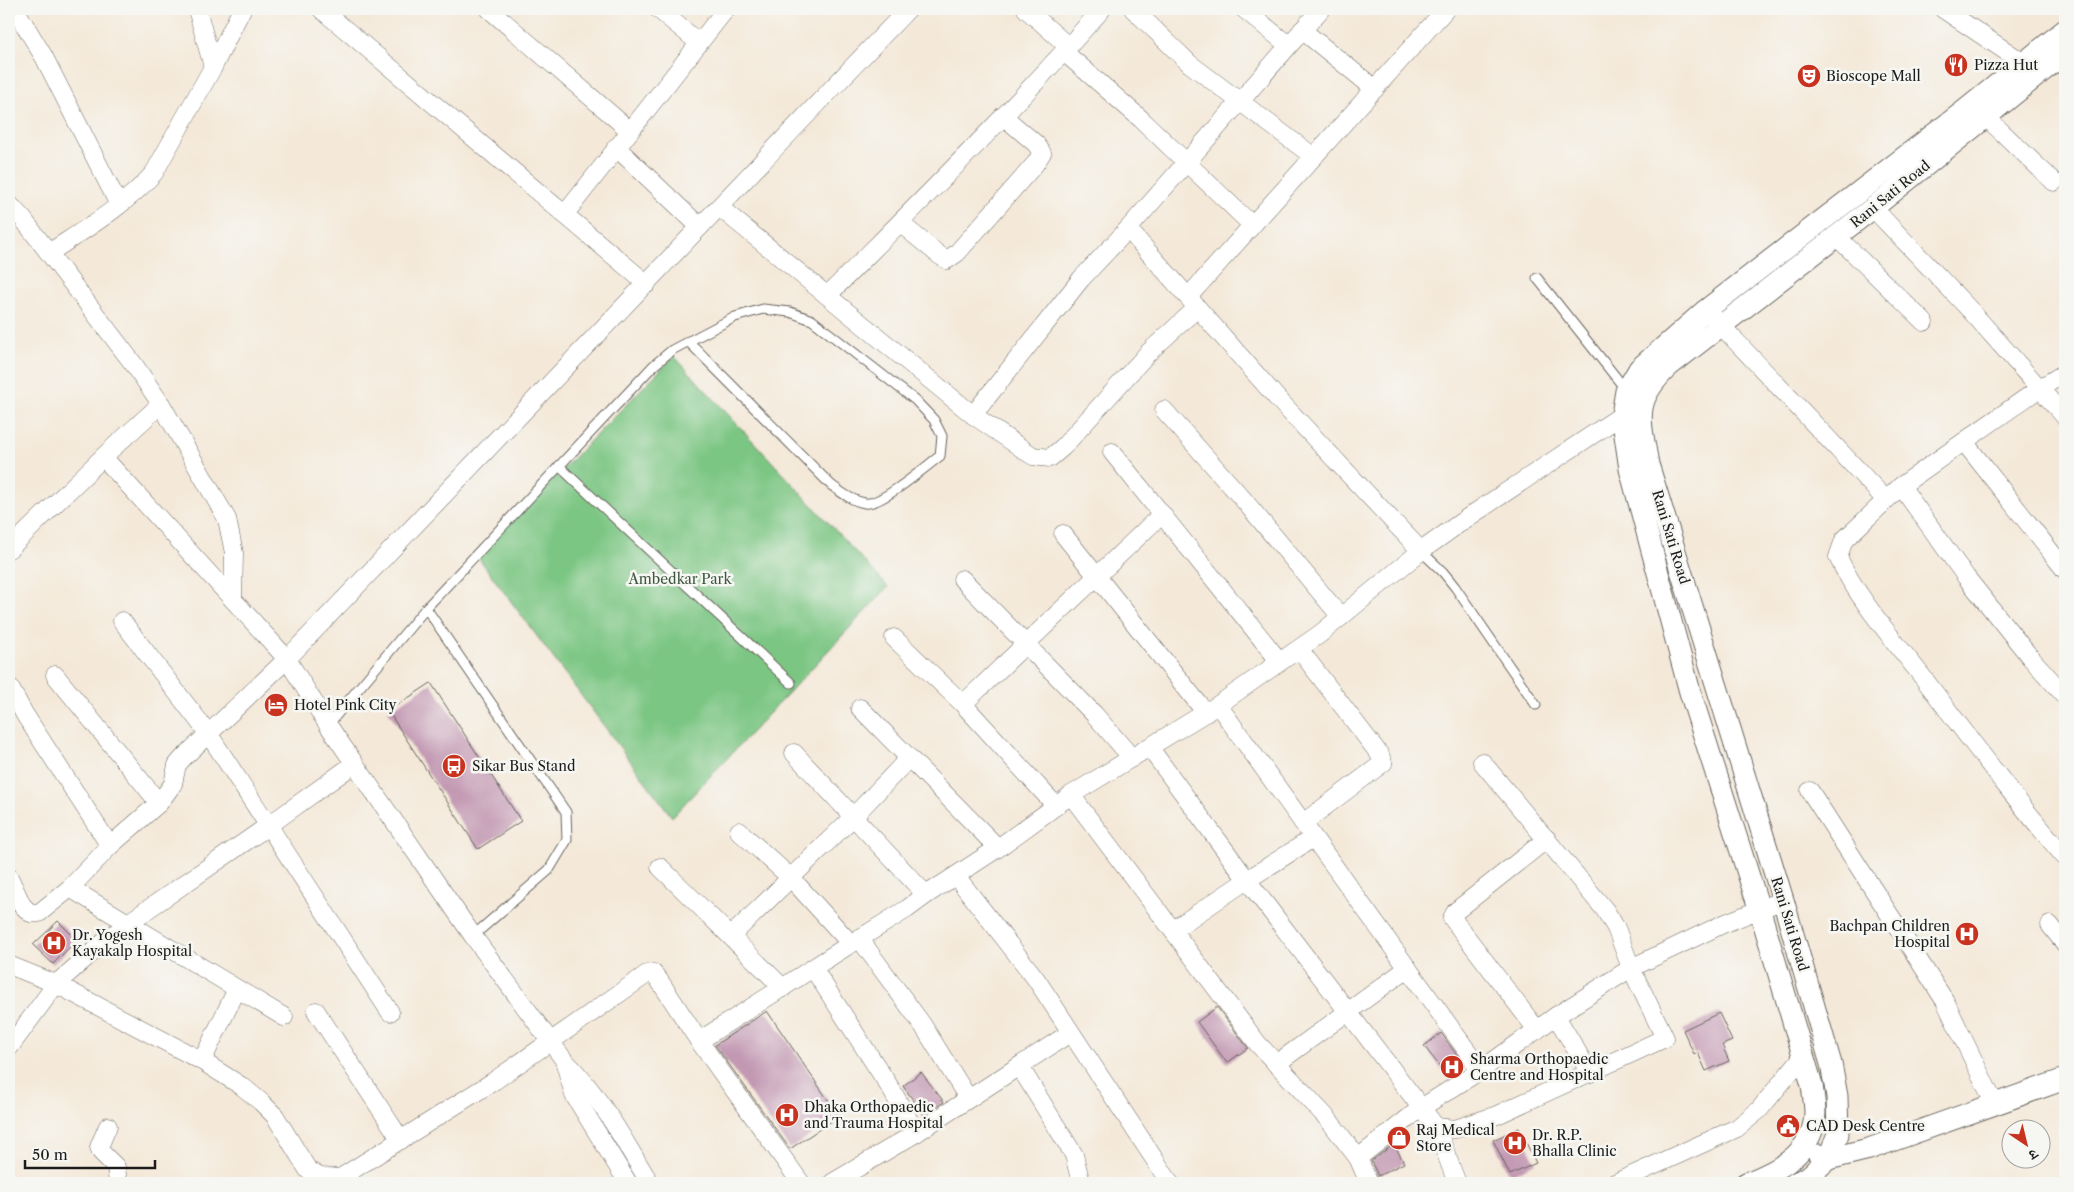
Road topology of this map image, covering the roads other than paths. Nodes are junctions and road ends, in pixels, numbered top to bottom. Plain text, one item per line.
1 (15, 9) edge
2 (197, 9) edge
3 (242, 9) edge
4 (321, 9) edge
5 (489, 9) edge
6 (658, 9) edge
7 (726, 9) edge
8 (908, 9) edge
9 (1026, 9) edge
10 (1102, 9) edge
11 (1133, 9) edge
12 (1244, 9) edge
13 (1321, 9) edge
14 (1446, 9) edge
15 (1943, 9) edge
16 (1302, 30) junction
17 (2065, 30) edge
18 (698, 42) junction
19 (1288, 45) junction
20 (1067, 49) junction
21 (2061, 51) edge
22 (213, 66) junction
23 (2032, 69) junction
24 (1375, 89) junction
25 (1239, 100) junction
26 (1003, 116) junction
27 (1986, 116) junction
28 (629, 130) junction
29 (616, 147) junction
30 (1314, 157) junction
31 (1186, 161) junction
32 (2054, 182) dead end
33 (9, 204) edge
34 (120, 205) junction
35 (719, 207) junction
36 (1873, 208) junction
37 (565, 214) junction
38 (900, 223) junction
39 (1252, 225) junction
40 (700, 227) junction
41 (1128, 229) junction
42 (1836, 236) junction
43 (49, 253) junction
44 (1537, 278) dead end
45 (647, 284) junction
46 (828, 295) junction
47 (1193, 303) junction
48 (1713, 318) junction
49 (1924, 322) dead end
50 (688, 341) junction
51 (2065, 373) edge
52 (2040, 388) junction
53 (1626, 391) junction
54 (161, 404) junction
55 (1164, 410) dead end
56 (1622, 414) junction
57 (973, 415) junction
58 (2065, 417) edge
59 (1965, 443) junction
60 (1112, 452) dead end
61 (103, 457) junction
62 (559, 466) junction
63 (1639, 466) junction
64 (1901, 486) junction
65 (1886, 500) junction
66 (1162, 514) junction
67 (1063, 534) dead end
68 (9, 548) edge
69 (1421, 551) junction
70 (2065, 570) edge
71 (1096, 575) junction
72 (962, 579) dead end
73 (232, 599) junction
74 (426, 608) junction
75 (1341, 617) junction
76 (122, 621) dead end
77 (894, 638) dead end
78 (1026, 643) junction
79 (1299, 649) junction
80 (287, 659) junction
81 (1280, 662) junction
82 (55, 675) dead end
83 (2059, 676) edge
84 (791, 683) dead end
85 (9, 686) edge
86 (2065, 696) edge
87 (963, 704) junction
88 (1536, 705) dead end
89 (860, 708) dead end
90 (1212, 709) junction
91 (328, 725) junction
92 (208, 733) junction
93 (1149, 747) junction
94 (794, 753) dead end
95 (909, 758) junction
96 (1132, 758) junction
97 (1482, 762) dead end
98 (354, 764) junction
99 (1810, 791) dead end
100 (1071, 795) junction
101 (159, 803) junction
102 (1056, 806) junction
103 (853, 817) junction
104 (1303, 823) junction
105 (268, 826) junction
106 (739, 831) dead end
107 (1314, 838) junction
108 (1546, 839) junction
109 (110, 846) junction
110 (998, 848) junction
111 (2065, 857) edge
112 (660, 867) dead end
113 (956, 876) junction
114 (9, 877) edge
115 (791, 878) junction
116 (1247, 880) junction
117 (70, 888) junction
118 (926, 895) junction
119 (1783, 900) junction
120 (1760, 911) junction
121 (128, 923) junction
122 (2050, 925) dead end
123 (1173, 930) junction
124 (473, 936) junction
125 (731, 936) junction
126 (855, 941) junction
127 (2065, 944) edge
128 (9, 965) edge
129 (813, 968) junction
130 (1408, 968) junction
131 (1631, 968) junction
132 (56, 984) junction
133 (783, 988) junction
134 (236, 989) junction
135 (316, 1011) dead end
136 (390, 1012) dead end
137 (1348, 1012) junction
138 (1556, 1016) junction
139 (284, 1017) dead end
140 (1537, 1030) junction
141 (1070, 1033) junction
142 (550, 1041) junction
143 (699, 1041) junction
144 (9, 1048) edge
145 (1804, 1055) junction
146 (564, 1060) junction
147 (202, 1061) junction
148 (1276, 1064) junction
149 (1020, 1067) junction
150 (1481, 1070) junction
151 (1590, 1073) junction
152 (2065, 1079) edge
153 (968, 1098) junction
154 (1995, 1105) junction
155 (1421, 1108) junction
156 (108, 1126) dead end
157 (1436, 1127) junction
158 (916, 1133) junction
159 (401, 1140) junction
160 (1803, 1149) junction
161 (1358, 1158) junction
162 (1828, 1159) junction
163 (340, 1181) edge
164 (118, 1183) edge
165 (628, 1183) edge
166 (650, 1183) edge
167 (801, 1183) edge
168 (832, 1183) edge
169 (1081, 1183) edge
170 (1170, 1183) edge
171 (1369, 1183) edge
172 (1457, 1183) edge
173 (1615, 1183) edge
174 (1746, 1183) edge
175 (1795, 1183) edge

1 - 34 street
2 - 22 street
3 - 22 street
4 - 37 street
5 - 28 street
6 - 18 street
7 - 18 street
8 - 35 street
9 - 20 street
10 - 20 street
11 - 25 street
12 - 19 street
13 - 16 street
14 - 24 street
15 - 23 street
16 - 19 street
16 - 24 street
17 - 21 street
18 - 28 street
19 - 25 street
20 - 26 street
20 - 31 street
21 - 23 street
22 - 34 street
23 - 27 street, Rani Sati Road
23 - 48 street
24 - 30 street
25 - 30 street
25 - 31 street
26 - 38 street
26 - 38 street
27 - 32 street
27 - 36 street, Rani Sati Road
28 - 29 street
29 - 37 street
29 - 40 street
30 - 39 street
31 - 39 street
31 - 41 street
33 - 43 street
34 - 43 street
35 - 40 street
35 - 46 street
36 - 42 street, Rani Sati Road
36 - 52 street
37 - 45 street
38 - 46 street
39 - 47 street
40 - 45 street
41 - 47 street
41 - 57 street
42 - 48 street, Rani Sati Road
42 - 49 street
43 - 54 street
44 - 53 lane
45 - 80 street
46 - 57 street
47 - 57 street
47 - 69 street
48 - 53 street
48 - 63 street, Rani Sati Road
48 - 65 street
50 - 50 lane
50 - 62 lane
51 - 52 street
52 - 58 street
52 - 59 street
53 - 56 street
54 - 61 street
54 - 73 street
55 - 75 street
56 - 63 street
56 - 69 street
59 - 64 street
59 - 70 street
60 - 66 street
61 - 68 street
61 - 73 street
62 - 74 lane
62 - 84 lane
63 - 119 street, Rani Sati Road
63 - 120 street
64 - 65 street
64 - 83 street
65 - 111 street
66 - 71 street
66 - 81 street
67 - 71 street
69 - 75 street
69 - 88 lane
71 - 78 street
71 - 90 street
72 - 78 street
73 - 80 street
74 - 91 lane
74 - 124 lane
75 - 79 street
76 - 92 street
77 - 87 street
78 - 87 street
78 - 96 street
79 - 81 street
79 - 104 street
80 - 91 street
80 - 92 street
81 - 90 street
82 - 101 street
83 - 86 street
85 - 109 street
87 - 102 street
89 - 95 street
90 - 93 street
90 - 104 street
91 - 98 street
92 - 101 street
92 - 105 street
93 - 96 street
93 - 116 street
94 - 103 street
95 - 103 street
95 - 110 street
96 - 100 street
97 - 108 street
98 - 105 street
98 - 124 street
99 - 154 street
100 - 102 street
100 - 123 street
101 - 109 street
102 - 110 street
103 - 115 street
103 - 118 street
104 - 107 street
105 - 121 street
105 - 136 street
106 - 115 street
107 - 116 street
107 - 130 street
108 - 131 street
108 - 140 street
109 - 117 street
110 - 113 street
112 - 125 street
113 - 118 street
113 - 141 street
114 - 117 street
115 - 125 street
115 - 126 street
116 - 123 street
116 - 137 street
117 - 121 street
118 - 126 street
119 - 120 street
119 - 162 street, Rani Sati Road
120 - 131 street
120 - 145 street
121 - 132 street
121 - 134 street
122 - 127 street
123 - 148 street
124 - 142 street
125 - 133 street
126 - 129 street
126 - 153 street
128 - 132 street
129 - 133 street
129 - 158 street
130 - 137 street
130 - 150 street
131 - 138 street
131 - 151 street
132 - 144 street
132 - 147 street
133 - 143 street
134 - 139 street
134 - 147 street
135 - 159 street
137 - 148 street
137 - 155 street
138 - 140 street
138 - 151 street
140 - 150 street
141 - 149 street
141 - 170 street
142 - 143 street
142 - 146 street
142 - 159 street
143 - 167 street
145 - 160 street
145 - 173 street
146 - 165 street
146 - 166 street
147 - 163 street
148 - 161 street
149 - 153 street
149 - 169 street
150 - 155 street
151 - 157 street
152 - 154 street
153 - 158 street
154 - 162 street
155 - 157 street
155 - 161 street
156 - 164 street
157 - 172 street
158 - 168 street
159 - 163 street
160 - 162 street
160 - 174 street
161 - 171 street
162 - 175 street, Rani Sati Road

